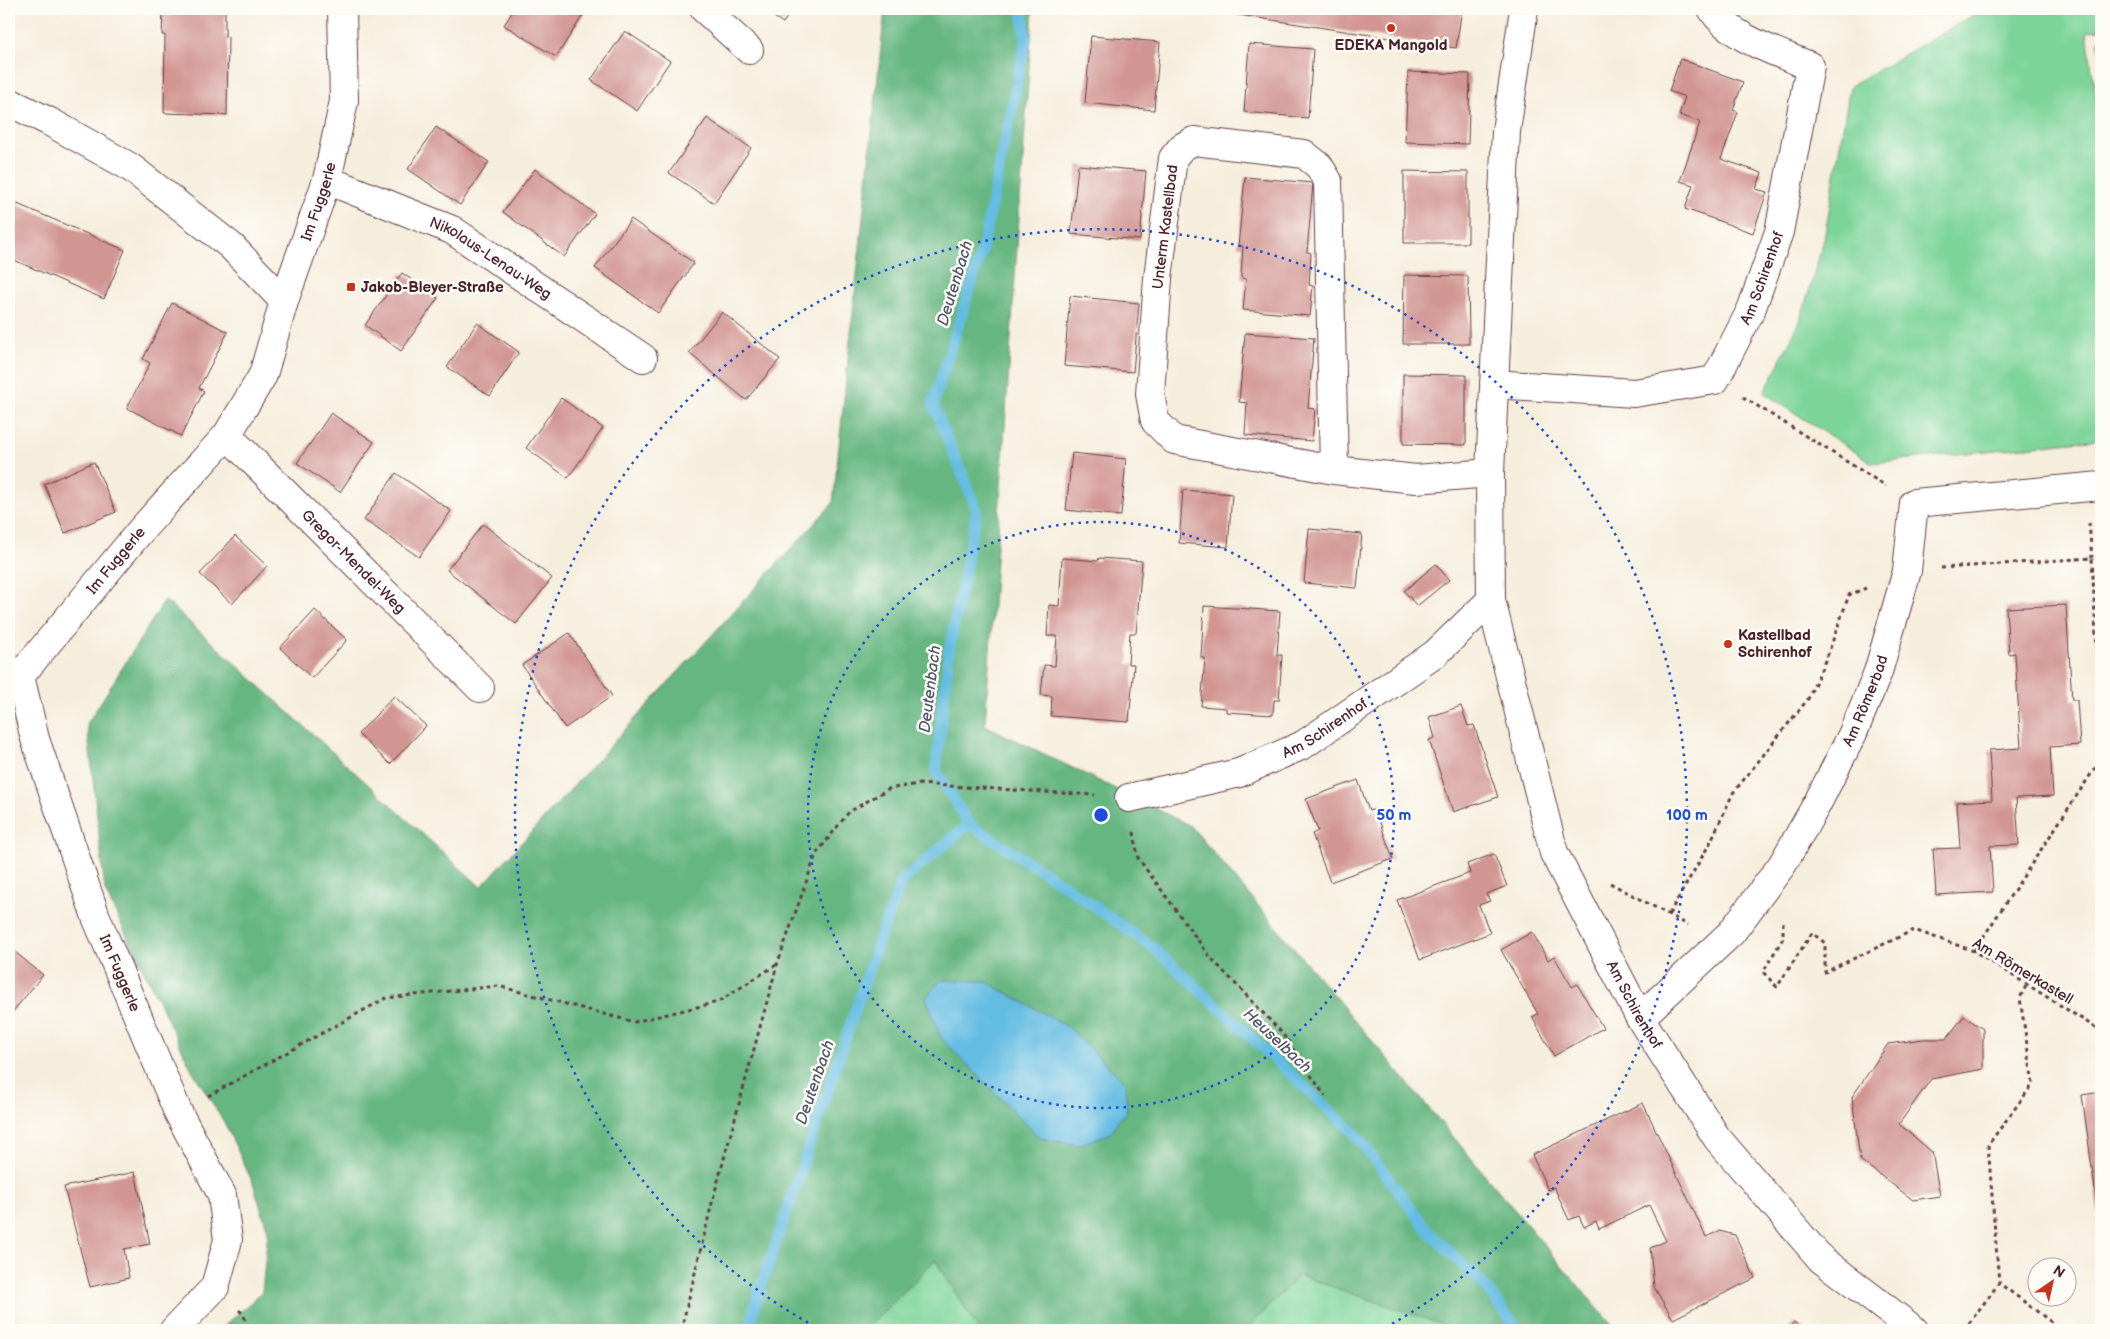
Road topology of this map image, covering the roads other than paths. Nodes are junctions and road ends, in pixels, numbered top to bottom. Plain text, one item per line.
1 (342, 9) edge
2 (704, 9) edge
3 (1524, 9) edge
4 (1712, 9) edge
5 (749, 50) dead end
6 (9, 102) edge
7 (327, 180) junction
8 (284, 301) junction
9 (643, 358) dead end
10 (1494, 384) junction
11 (226, 435) junction
12 (1334, 470) junction
13 (1490, 473) junction
14 (2101, 486) edge
15 (1491, 600) junction
16 (14, 673) edge
17 (480, 688) dead end
18 (1129, 798) road end
19 (1640, 1018) junction
20 (174, 1330) edge
21 (1914, 1330) edge

1 - 7 street, Im Fuggerle
2 - 5 street
3 - 10 street, Am Schirenhof
4 - 10 street, Am Schirenhof
6 - 8 street
7 - 8 street, Im Fuggerle
7 - 9 street, Nikolaus-Lenau-Weg
8 - 11 street, Im Fuggerle
10 - 13 street, Am Schirenhof
11 - 16 street, Im Fuggerle
11 - 17 street, Gregor-Mendel-Weg
12 - 12 street, Unterm Kastellbad
12 - 13 street, Unterm Kastellbad
13 - 15 street, Am Schirenhof
14 - 19 street, Am Römerbad
15 - 18 street, Am Schirenhof
15 - 19 street, Am Schirenhof
16 - 20 street, Im Fuggerle
19 - 21 street, Am Schirenhof

